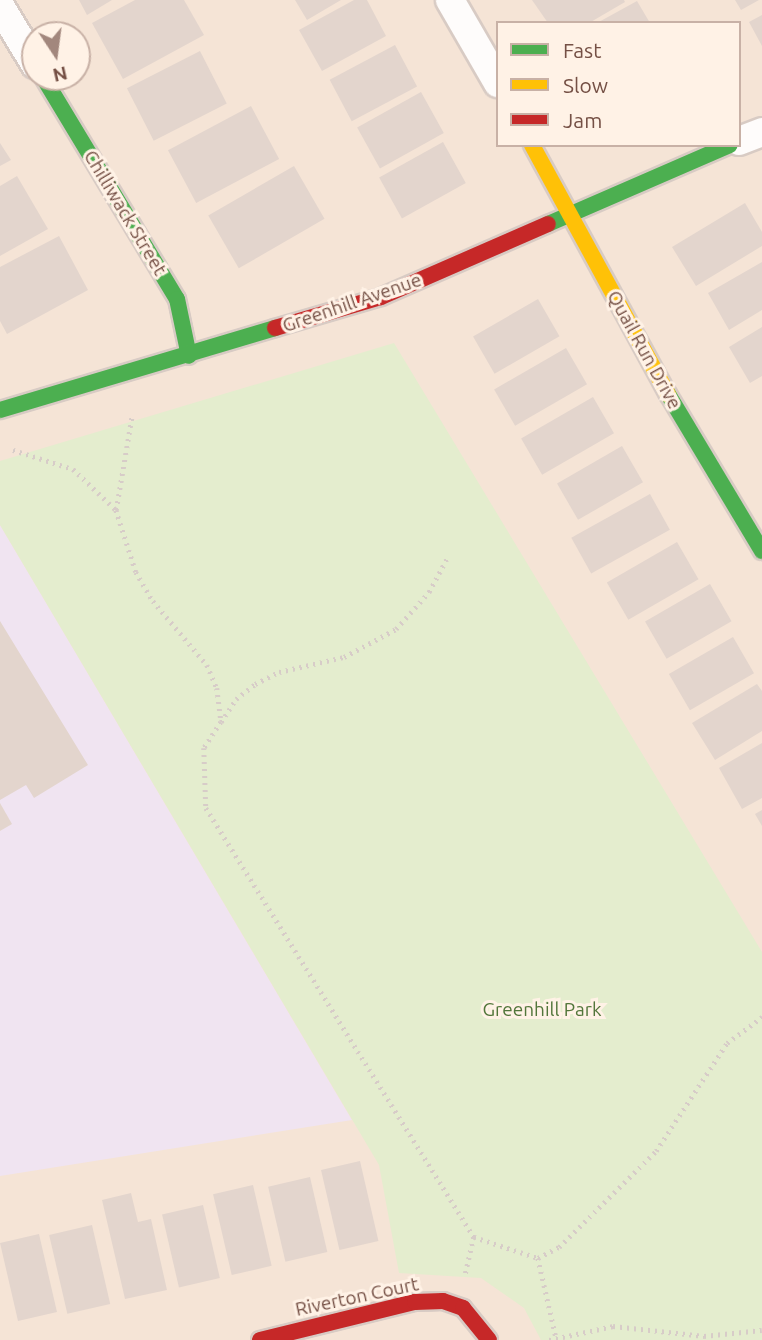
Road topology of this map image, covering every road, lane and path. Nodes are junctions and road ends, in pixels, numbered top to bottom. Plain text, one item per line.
1 (450, 0) edge
2 (0, 6) edge
3 (21, 41) edge
4 (496, 80) edge
5 (51, 91) edge
6 (762, 131) edge
7 (741, 140) edge
8 (533, 147) edge
9 (725, 147) edge
10 (570, 215) junction
11 (189, 356) junction
12 (0, 410) edge
13 (132, 415) dead end
14 (13, 450) dead end
15 (116, 510) junction
16 (762, 551) edge
17 (448, 558) dead end
18 (221, 722) junction
19 (762, 1017) edge
20 (474, 1237) junction
21 (538, 1258) junction
22 (465, 1277) dead end
23 (762, 1330) edge
24 (556, 1337) junction
25 (260, 1340) edge
26 (489, 1340) edge
27 (550, 1340) edge

1 - 4 street
2 - 3 street
5 - 11 street, Chilliwack Street
6 - 7 street
8 - 10 street, Quail Run Drive
9 - 10 street, Greenhill Avenue
10 - 11 street, Greenhill Avenue
10 - 16 street, Quail Run Drive
11 - 12 street, Greenhill Avenue
13 - 15 path
14 - 15 path
15 - 18 path
17 - 18 path
18 - 20 path
19 - 21 path
20 - 21 path
20 - 22 path
21 - 24 path
23 - 24 path
24 - 27 path
25 - 26 street, Riverton Court

